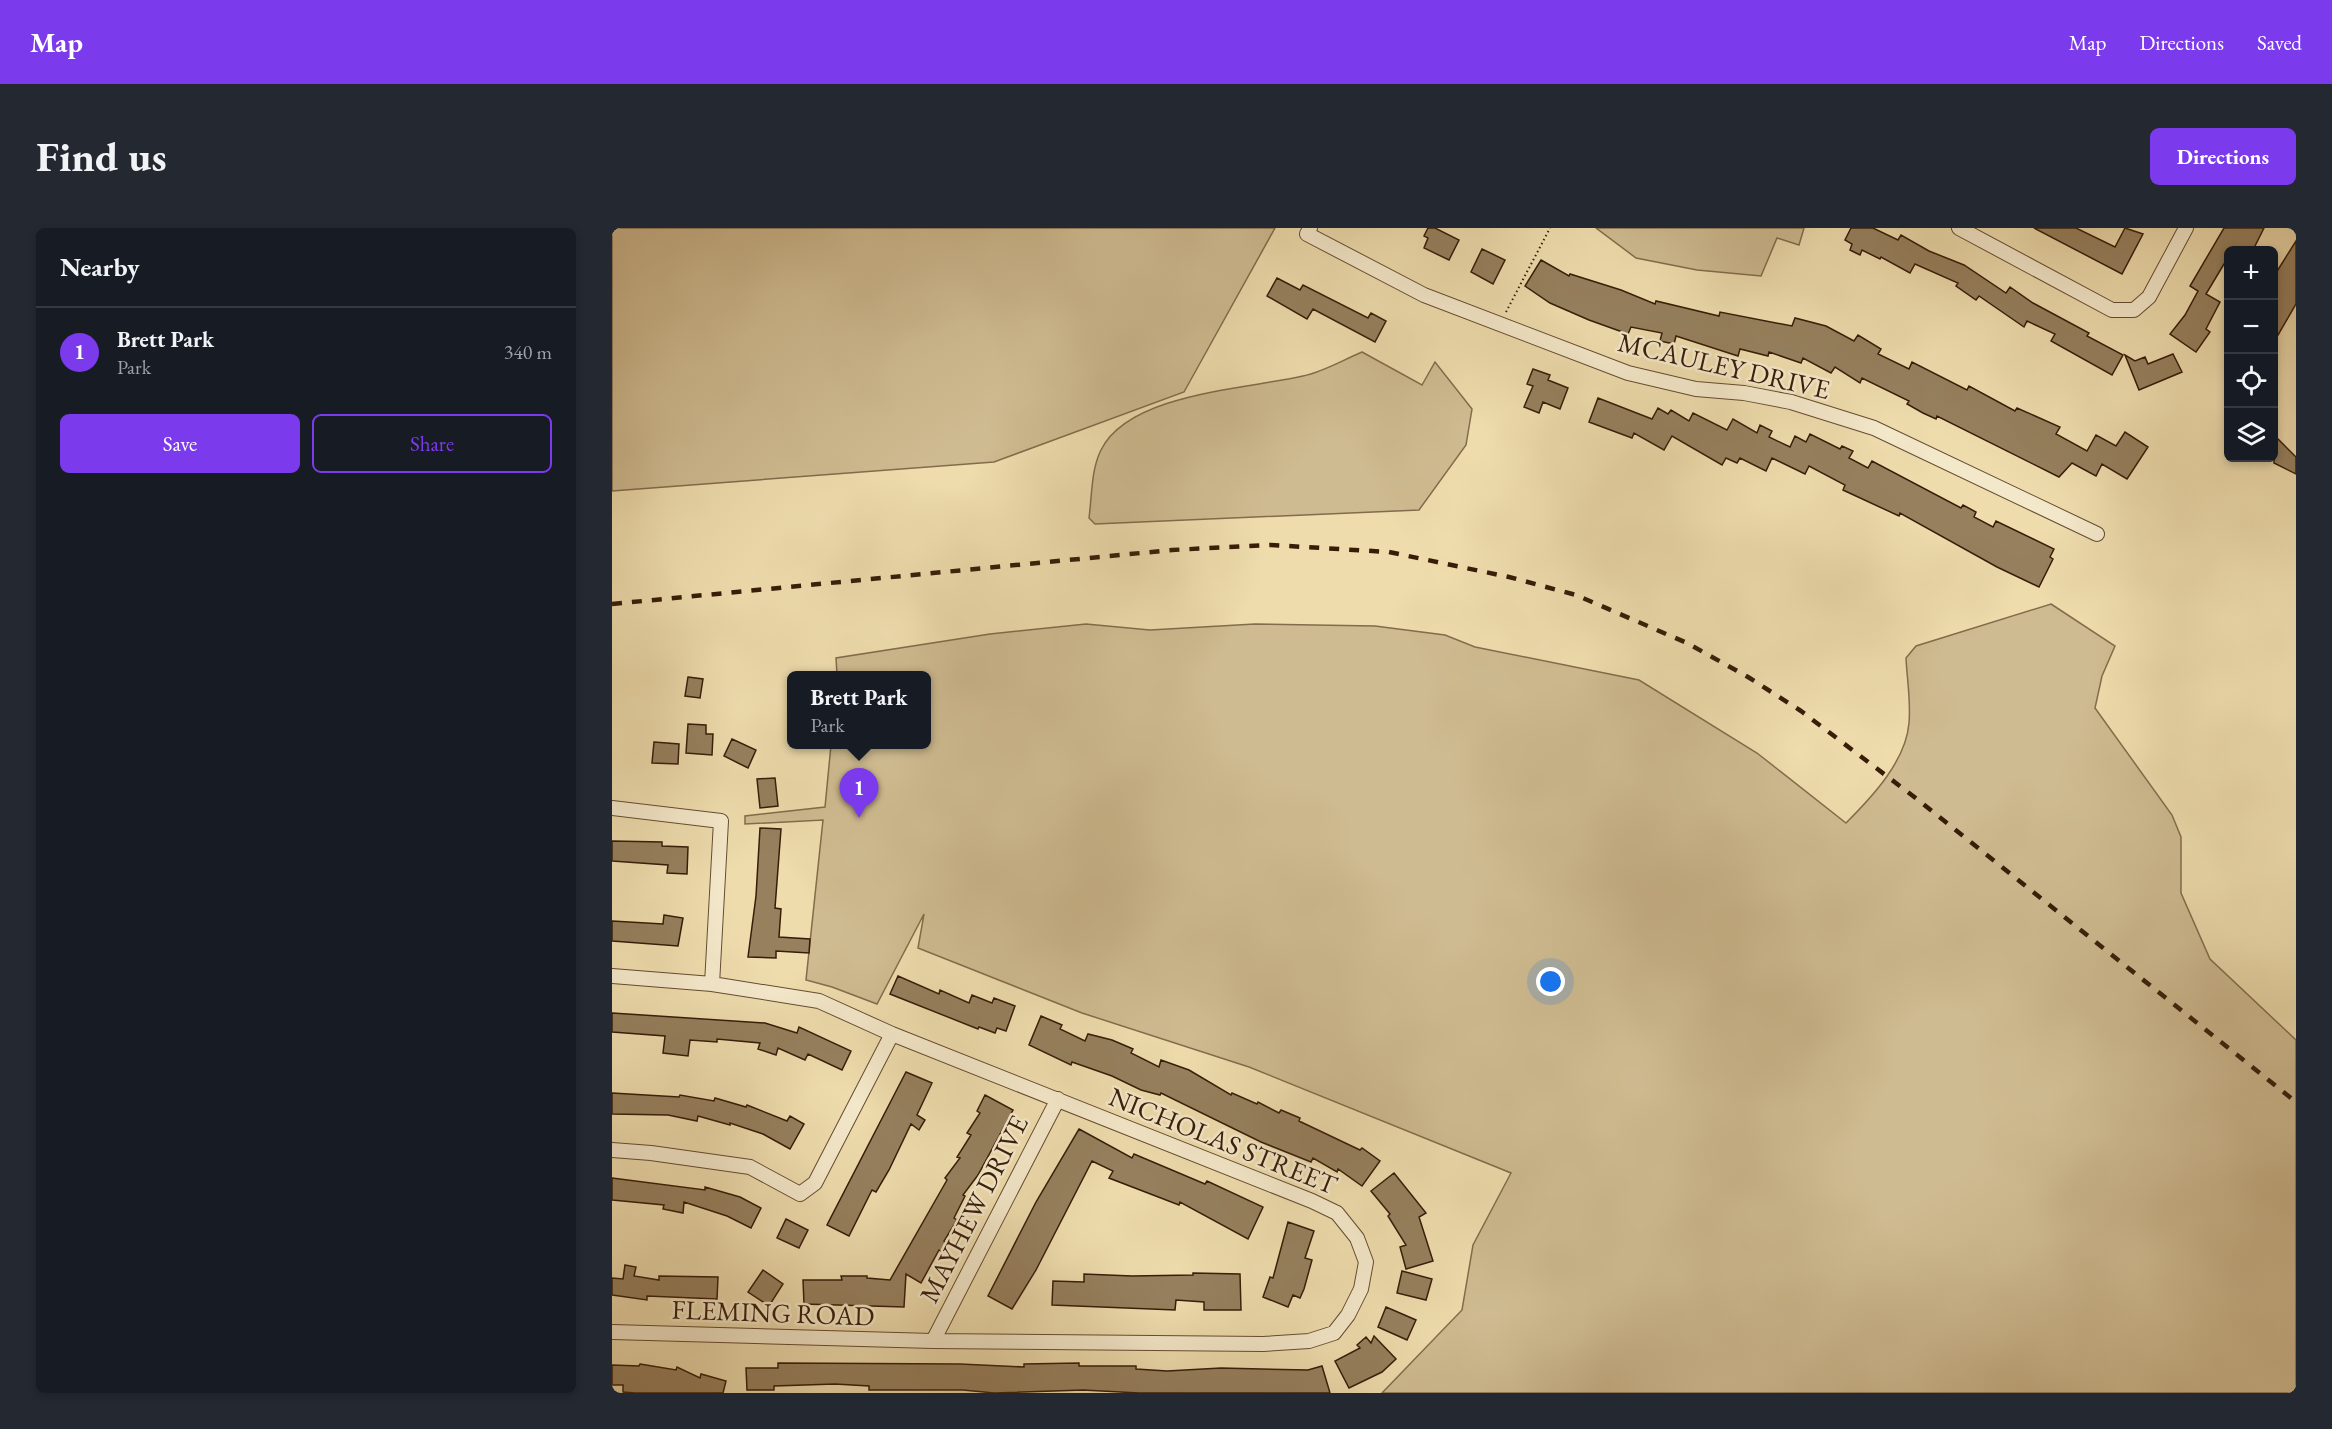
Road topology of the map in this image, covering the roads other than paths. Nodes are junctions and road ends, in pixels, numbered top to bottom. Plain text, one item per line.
1 (1959, 228) edge
2 (2186, 228) edge
3 (1308, 231) edge
4 (2097, 534) dead end
5 (612, 808) edge
6 (612, 976) edge
7 (712, 984) junction
8 (892, 1035) junction
9 (1058, 1100) junction
10 (612, 1150) edge
11 (612, 1332) edge
12 (933, 1341) junction

1 - 2 street
3 - 4 street, MCAULEY DRIVE
5 - 7 street
6 - 7 street, NICHOLAS STREET
7 - 8 street, NICHOLAS STREET
8 - 9 street, NICHOLAS STREET
8 - 10 street
9 - 12 street, MAYHEW DRIVE
9 - 12 street, NICHOLAS STREET
11 - 12 street, FLEMING ROAD

